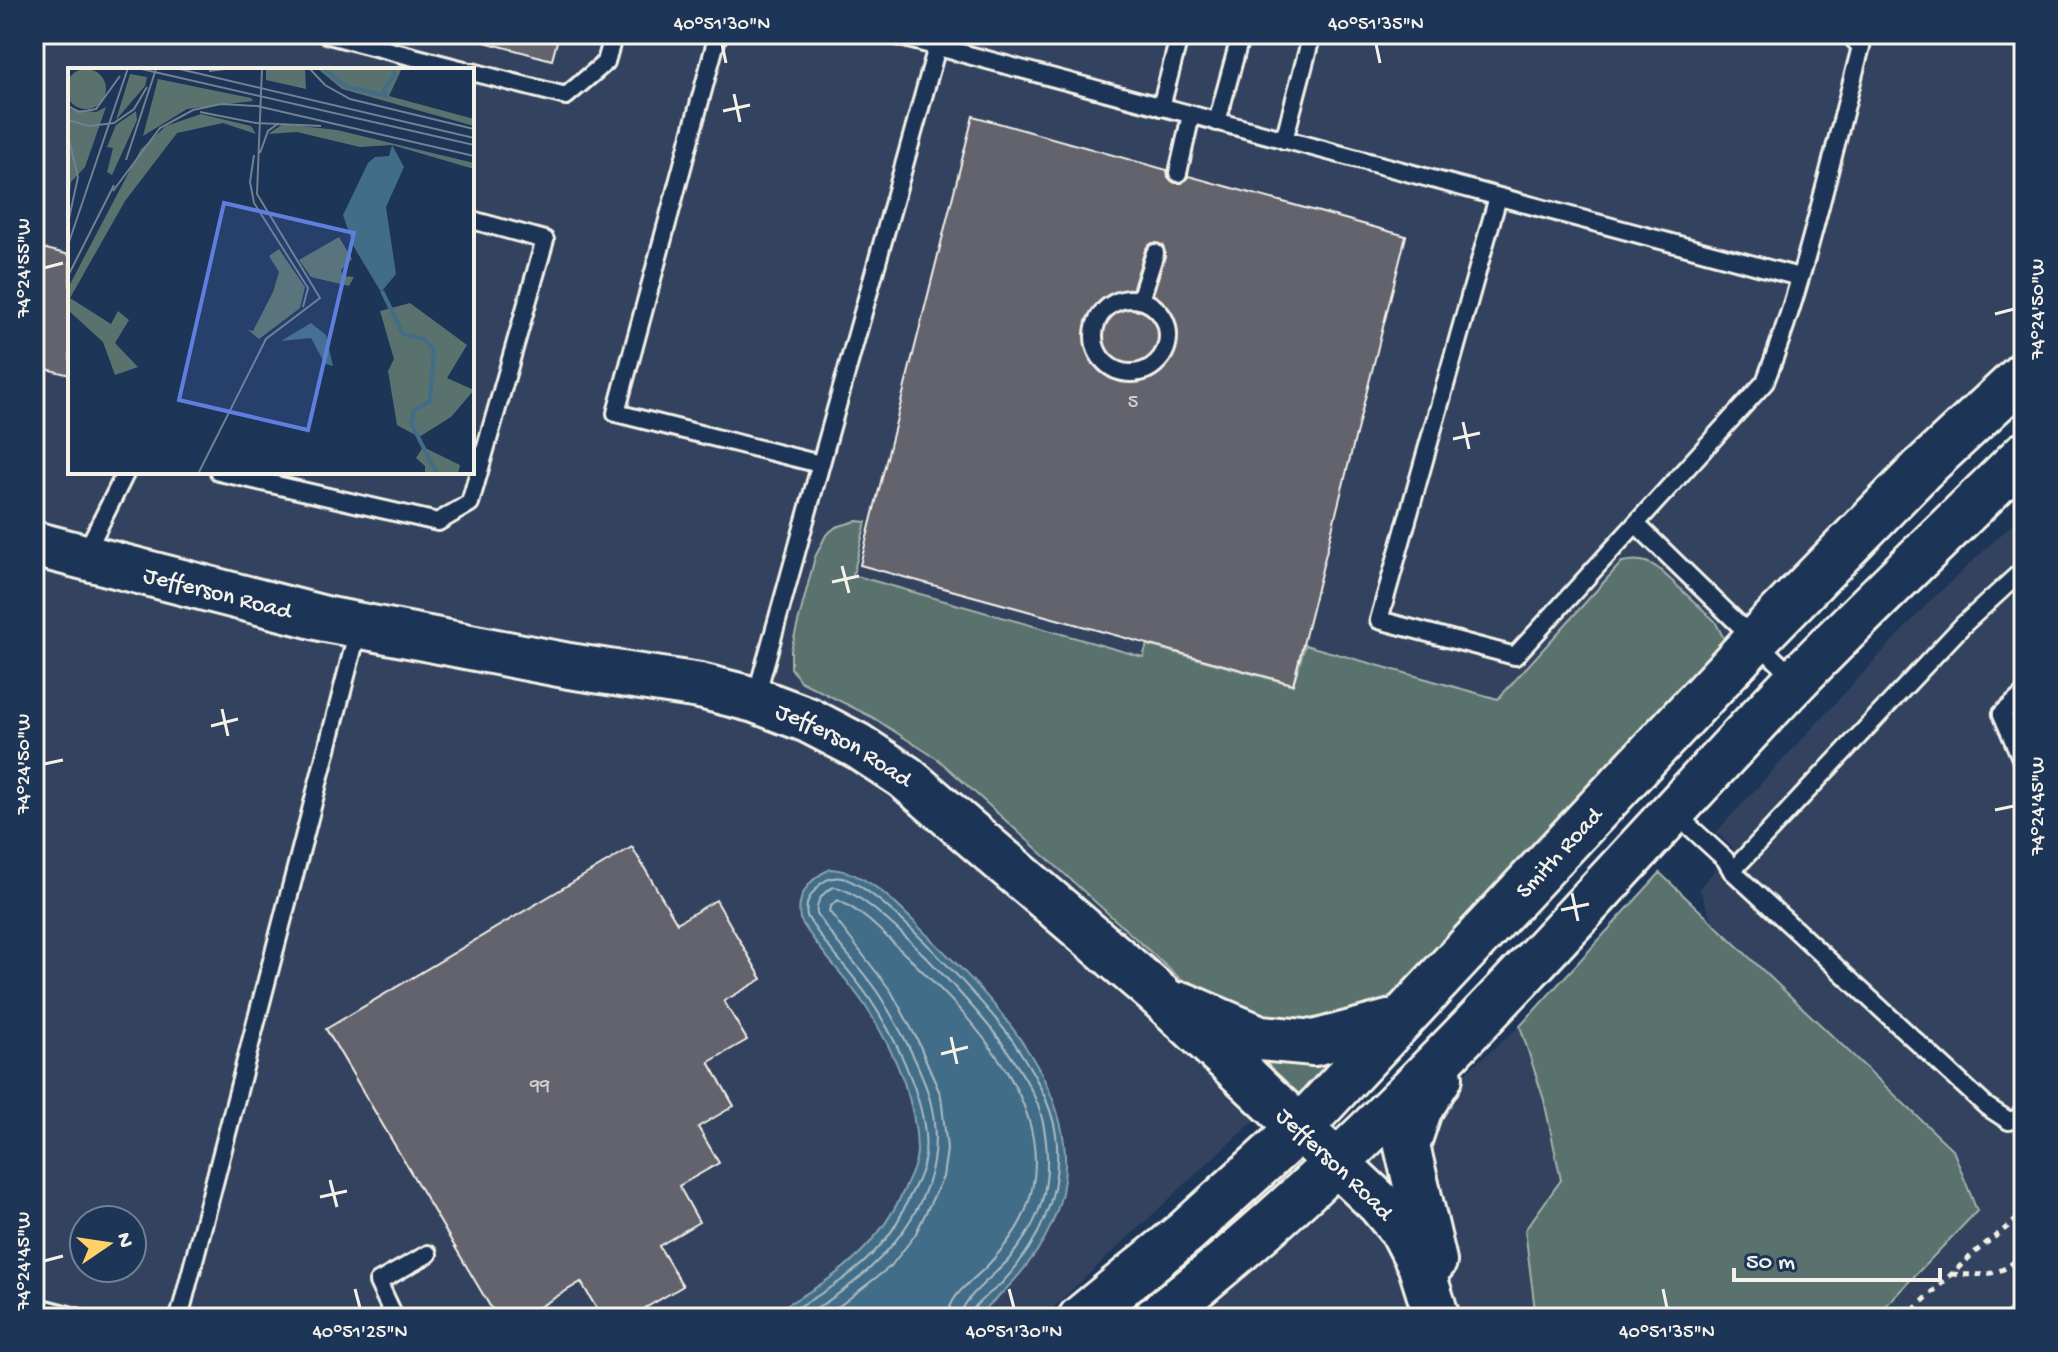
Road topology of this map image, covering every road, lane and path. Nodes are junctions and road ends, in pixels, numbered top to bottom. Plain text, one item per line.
1 (325, 34) edge
2 (614, 34) edge
3 (718, 34) edge
4 (890, 34) edge
5 (1180, 34) edge
6 (1241, 34) edge
7 (1312, 34) edge
8 (1849, 34) edge
9 (937, 47) junction
10 (456, 68) edge
11 (474, 73) edge
12 (1161, 107) junction
13 (1191, 115) junction
14 (1217, 122) junction
15 (1284, 140) junction
16 (1178, 173) dead end
17 (1498, 197) junction
18 (474, 221) edge
19 (1155, 253) dead end
20 (1799, 277) junction
21 (1140, 300) junction
22 (2024, 374) edge
23 (2024, 455) edge
24 (820, 464) junction
25 (125, 474) edge
26 (228, 474) edge
27 (1636, 524) junction
28 (34, 544) edge
29 (83, 557) junction
30 (2024, 569) edge
31 (359, 626) junction
32 (1756, 640) junction
33 (1796, 680) junction
34 (2024, 694) edge
35 (755, 700) junction
36 (2024, 765) edge
37 (1674, 813) junction
38 (1732, 871) junction
39 (1159, 995) junction
40 (1403, 1019) junction
41 (1474, 1023) junction
42 (2024, 1112) edge
43 (1299, 1129) junction
44 (1336, 1162) junction
45 (2024, 1214) edge
46 (2024, 1245) edge
47 (428, 1254) dead end
48 (1952, 1274) junction
49 (34, 1306) edge
50 (80, 1318) edge
51 (179, 1318) edge
52 (395, 1318) edge
53 (1081, 1318) edge
54 (1156, 1318) edge
55 (1437, 1318) edge
56 (1446, 1318) edge
57 (1905, 1318) edge

1 - 10 lane
2 - 11 lane
3 - 24 lane
4 - 9 lane
5 - 12 lane
6 - 14 lane
7 - 15 lane
8 - 20 lane
9 - 12 lane
9 - 24 lane
12 - 13 lane
13 - 14 lane
13 - 16 lane
14 - 15 lane
15 - 17 lane
17 - 20 lane
17 - 27 lane
18 - 26 lane
19 - 21 lane
20 - 27 lane
21 - 21 lane
22 - 32 main road, Smith Road
23 - 33 main road
24 - 35 lane
25 - 29 lane
27 - 32 lane
28 - 29 main road, Jefferson Road
29 - 31 main road, Jefferson Road
30 - 38 lane
31 - 35 main road, Jefferson Road
31 - 51 lane
32 - 33 lane
32 - 40 main road, Smith Road
33 - 37 main road
34 - 36 lane
35 - 39 main road, Jefferson Road
37 - 38 lane
37 - 41 main road
38 - 42 lane
39 - 40 main road
39 - 43 main road, Jefferson Road
40 - 43 main road, Smith Road
41 - 44 main road
41 - 56 main road
43 - 44 main road, Jefferson Road
43 - 53 main road, Smith Road
44 - 54 main road
44 - 55 main road, Jefferson Road
45 - 48 path
46 - 48 path
47 - 52 lane
48 - 57 path
49 - 50 lane

